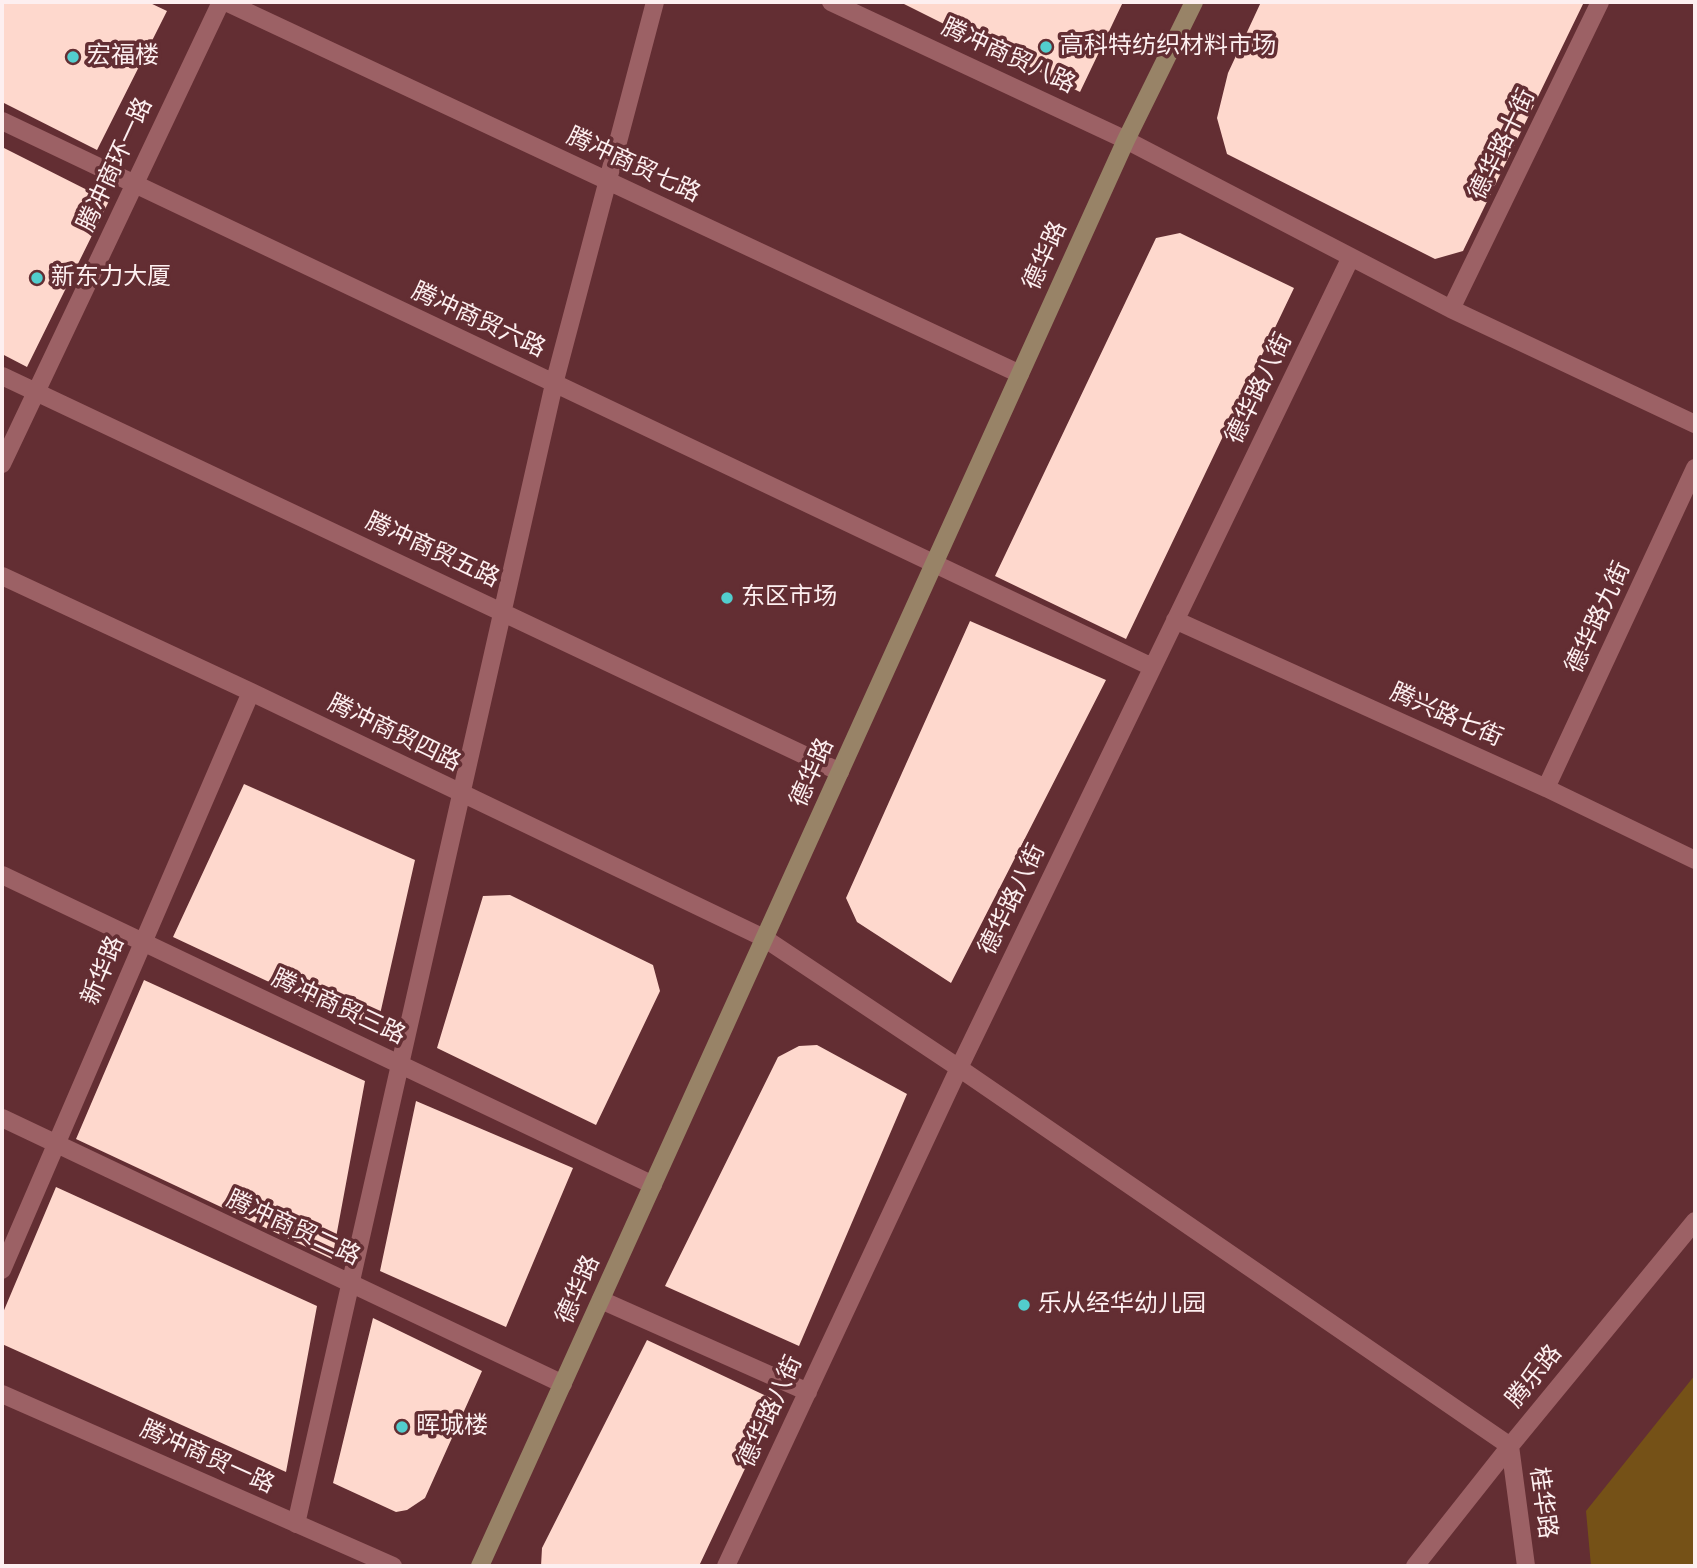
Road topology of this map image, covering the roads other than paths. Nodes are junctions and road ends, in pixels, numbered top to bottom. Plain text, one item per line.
1 (224, 2) edge
2 (655, 2) edge
3 (831, 2) edge
4 (1194, 2) edge
5 (1600, 2) edge
6 (2, 121) edge
7 (1126, 140) junction
8 (608, 181) junction
9 (135, 184) junction
10 (1350, 257) junction
11 (1451, 309) junction
12 (1020, 374) junction
13 (2, 376) edge
14 (554, 384) junction
15 (36, 392) junction
16 (1695, 424) edge
17 (2, 464) edge
18 (1695, 468) edge
19 (934, 565) junction
20 (2, 576) edge
21 (502, 611) junction
22 (1175, 620) junction
23 (1152, 667) junction
24 (251, 692) junction
25 (840, 772) junction
26 (1546, 788) junction
27 (461, 793) junction
28 (1695, 860) edge
29 (2, 875) edge
30 (764, 938) junction
31 (144, 942) junction
32 (400, 1064) junction
33 (959, 1068) junction
34 (2, 1118) edge
35 (56, 1144) junction
36 (653, 1185) junction
37 (1695, 1221) edge
38 (2, 1270) edge
39 (350, 1283) junction
40 (601, 1300) junction
41 (563, 1384) junction
42 (808, 1392) junction
43 (2, 1394) edge
44 (1510, 1446) junction
45 (296, 1524) junction
46 (393, 1566) edge
47 (480, 1566) edge
48 (726, 1566) edge
49 (1415, 1566) edge
50 (1526, 1566) edge

1 - 8 street, 腾冲商贸七路
1 - 9 street, 腾冲商环一路
2 - 8 street
3 - 7 street, 腾冲商贸八路
4 - 7 street, 德华路
5 - 11 street, 德华路十街
6 - 9 street, 腾冲商贸六路
7 - 10 street, 腾冲商贸八路
7 - 12 street, 德华路
8 - 12 street, 腾冲商贸七路
8 - 14 street
9 - 14 street, 腾冲商贸六路
9 - 15 street, 腾冲商环一路
10 - 11 street, 腾冲商贸八路
10 - 22 street, 德华路八街
11 - 16 street, 腾冲商贸八路
12 - 19 street, 德华路
13 - 15 street, 腾冲商贸五路
14 - 19 street, 腾冲商贸六路
14 - 21 street
15 - 17 street, 腾冲商环一路
15 - 21 street, 腾冲商贸五路
18 - 26 street, 德华路九街
19 - 23 street, 腾冲商贸六路
19 - 25 street, 德华路
20 - 24 street, 腾冲商贸四路
21 - 25 street, 腾冲商贸五路
21 - 27 street
22 - 23 street, 德华路八街
22 - 26 street, 腾兴路七街
23 - 33 street, 德华路八街
24 - 27 street, 腾冲商贸四路
24 - 31 street, 新华路
25 - 30 street, 德华路
26 - 28 street, 腾兴路七街
27 - 30 street, 腾冲商贸四路
27 - 32 street
29 - 31 street, 腾冲商贸三路
30 - 33 street, 腾冲商贸四路
30 - 36 street, 德华路
31 - 32 street, 腾冲商贸三路
31 - 35 street, 新华路
32 - 36 street, 腾冲商贸三路
32 - 39 street
33 - 42 street, 德华路八街
33 - 44 street, 腾冲商贸四路
34 - 35 street, 腾冲商贸二路
35 - 38 street, 新华路
35 - 39 street, 腾冲商贸二路
36 - 40 street, 德华路
37 - 44 street, 腾乐路
39 - 41 street, 腾冲商贸二路
39 - 45 street
40 - 41 street, 德华路
40 - 42 street
41 - 47 street, 德华路
42 - 48 street, 德华路八街
43 - 45 street, 腾冲商贸一路
44 - 49 street, 腾乐路
44 - 50 street, 桂华路
45 - 46 street, 腾冲商贸一路

